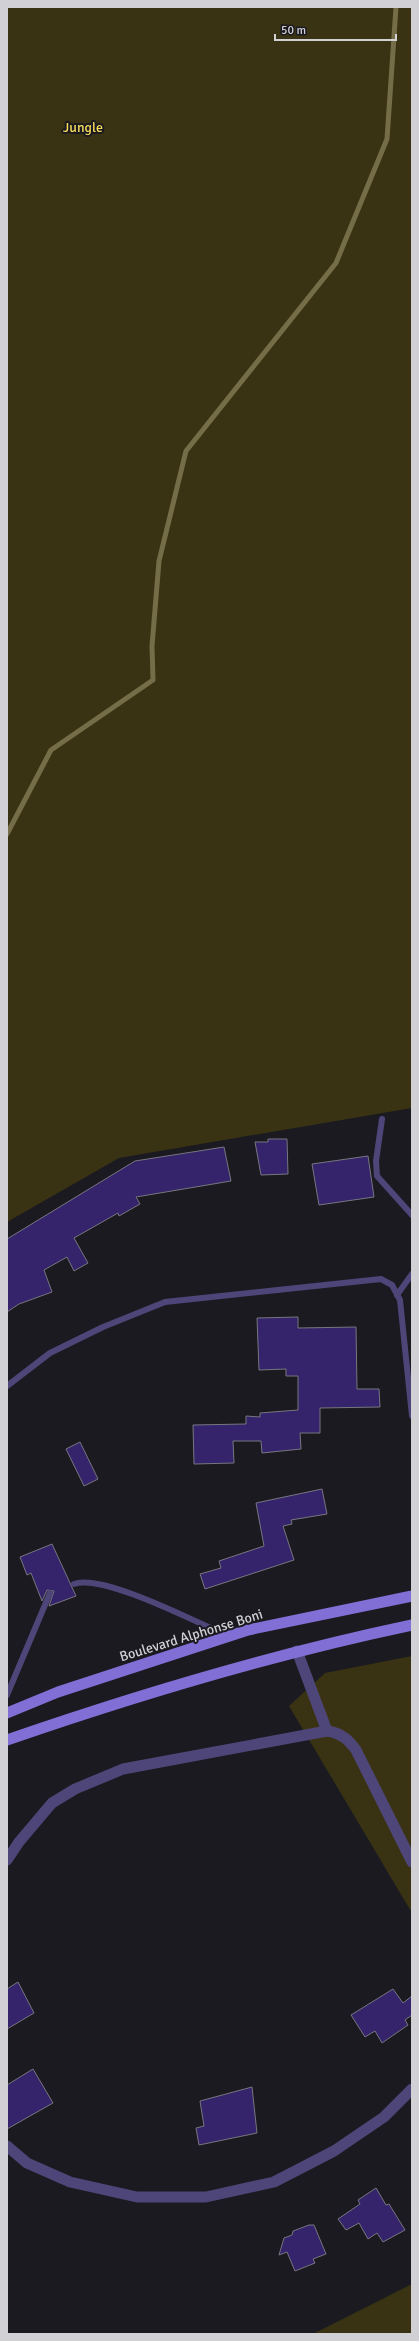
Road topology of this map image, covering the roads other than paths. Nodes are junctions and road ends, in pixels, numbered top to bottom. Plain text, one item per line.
1 (382, 1119) dead end
2 (412, 1215) edge
3 (412, 1274) edge
4 (397, 1295) junction
5 (7, 1386) edge
6 (412, 1416) edge
7 (74, 1584) dead end
8 (50, 1593) dead end
9 (412, 1596) edge
10 (412, 1625) edge
11 (228, 1636) junction
12 (297, 1651) junction
13 (7, 1696) edge
14 (7, 1713) edge
15 (327, 1731) junction
16 (7, 1740) edge
17 (7, 1860) edge
18 (412, 1862) edge
19 (412, 2088) edge
20 (7, 2146) edge

1 - 2 lane
3 - 4 lane
4 - 5 lane
4 - 6 lane
7 - 11 lane
8 - 13 lane
9 - 11 main road, Boulevard Alphonse Boni
10 - 12 main road
11 - 14 main road, Boulevard Alphonse Boni
12 - 15 street
12 - 16 main road
15 - 17 street
15 - 18 street
19 - 20 street

